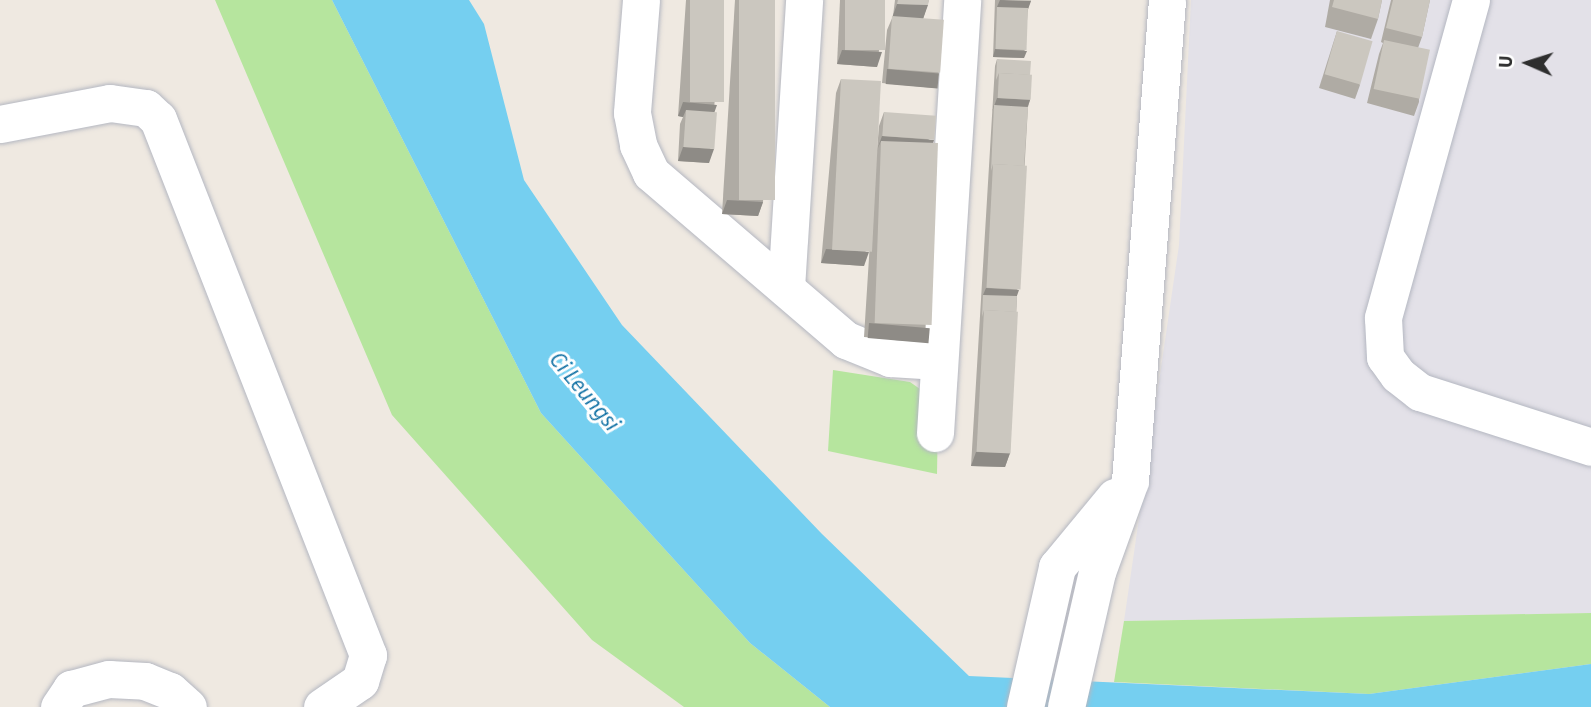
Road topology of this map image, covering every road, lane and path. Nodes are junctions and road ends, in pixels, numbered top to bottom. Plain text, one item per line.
1 (641, 0) edge
2 (804, 0) edge
3 (962, 0) edge
4 (1167, 0) edge
5 (1471, 0) edge
6 (0, 124) edge
7 (786, 288) junction
8 (939, 361) junction
9 (935, 433) dead end
10 (1591, 447) edge
11 (1130, 481) junction
12 (59, 707) edge
13 (188, 707) edge
14 (322, 707) edge
15 (1025, 707) edge
16 (1066, 707) edge

1 - 7 street
2 - 7 street
3 - 8 street
4 - 11 street
5 - 10 street
6 - 14 street
7 - 8 street
8 - 9 street
11 - 15 street
11 - 16 street
12 - 13 street

